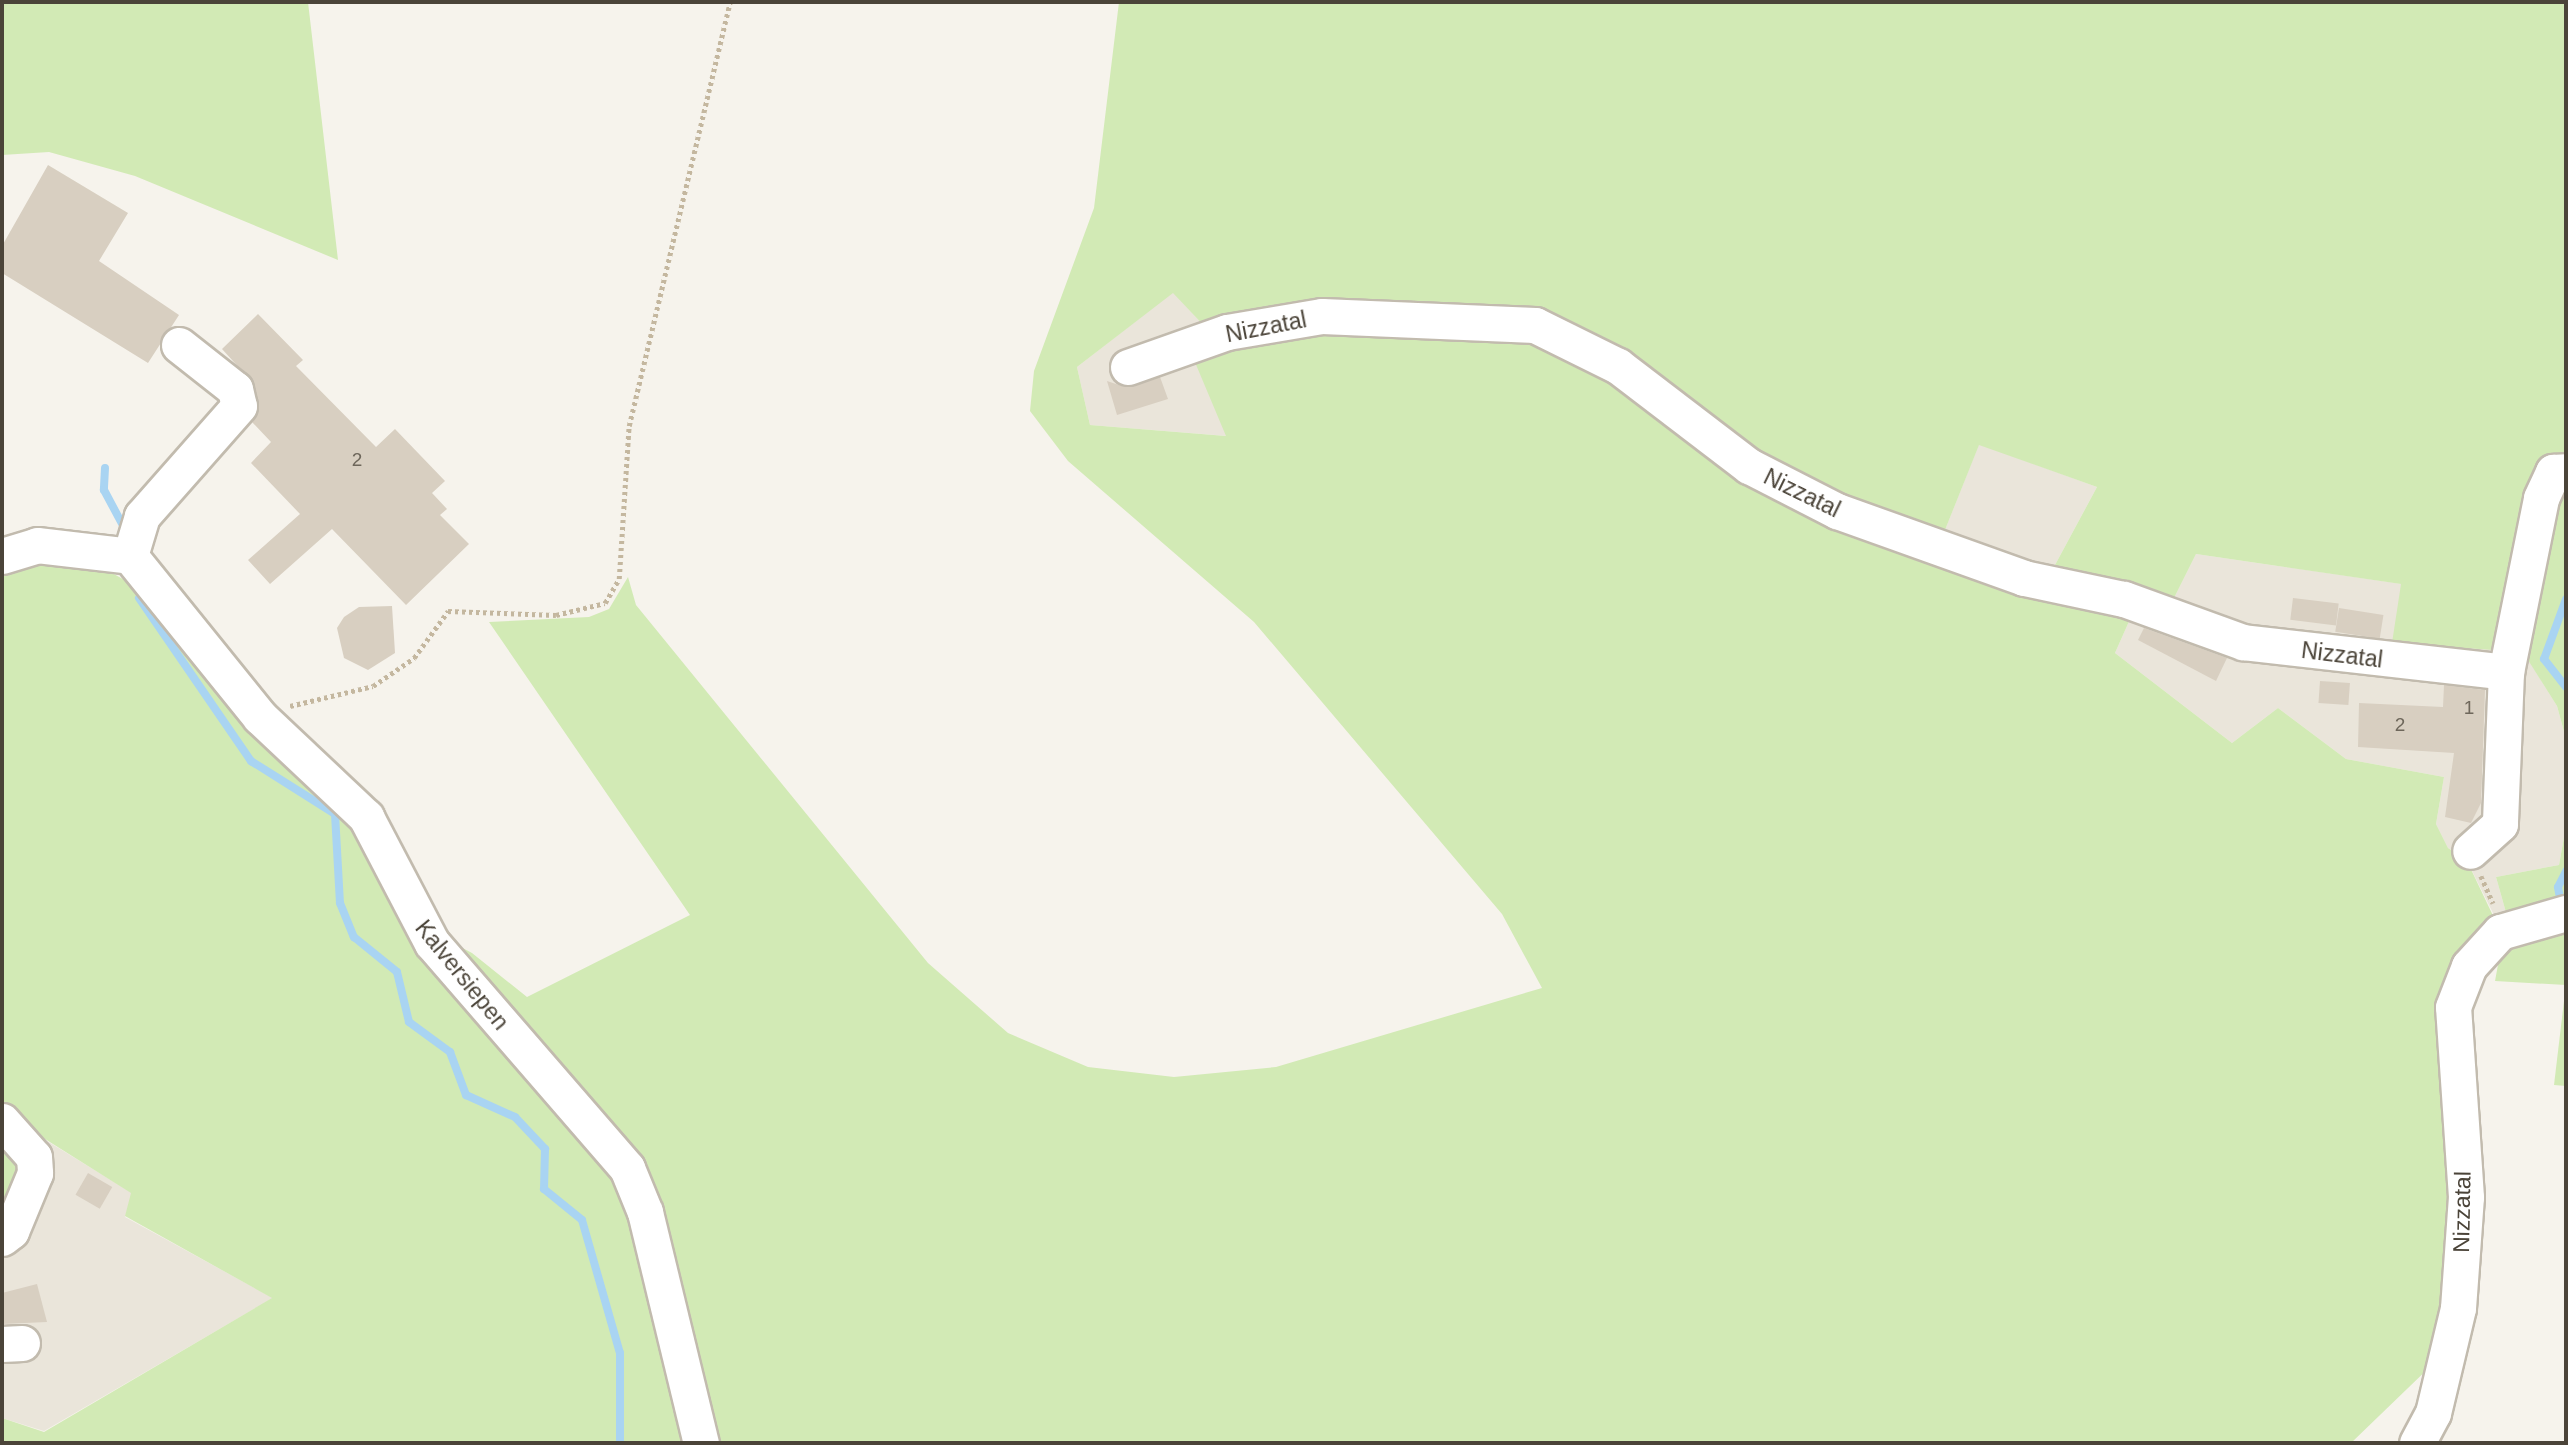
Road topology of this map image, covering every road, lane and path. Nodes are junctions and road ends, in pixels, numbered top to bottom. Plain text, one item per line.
1 (730, 2) edge
2 (179, 345) dead end
3 (1128, 367) dead end
4 (2566, 471) edge
5 (2, 556) edge
6 (130, 556) junction
7 (2506, 672) junction
8 (260, 717) junction
9 (2470, 851) joint
10 (2536, 921) edge
11 (2, 1121) edge
12 (2, 1238) edge
13 (702, 1443) edge
14 (2417, 1443) edge

1 - 8 path
2 - 6 street
3 - 7 street, Nizzatal
4 - 7 street
5 - 6 street
6 - 8 street, Kalversiepen
7 - 9 street
8 - 13 street, Kalversiepen
9 - 10 path
10 - 14 street, Nizzatal
11 - 12 street

